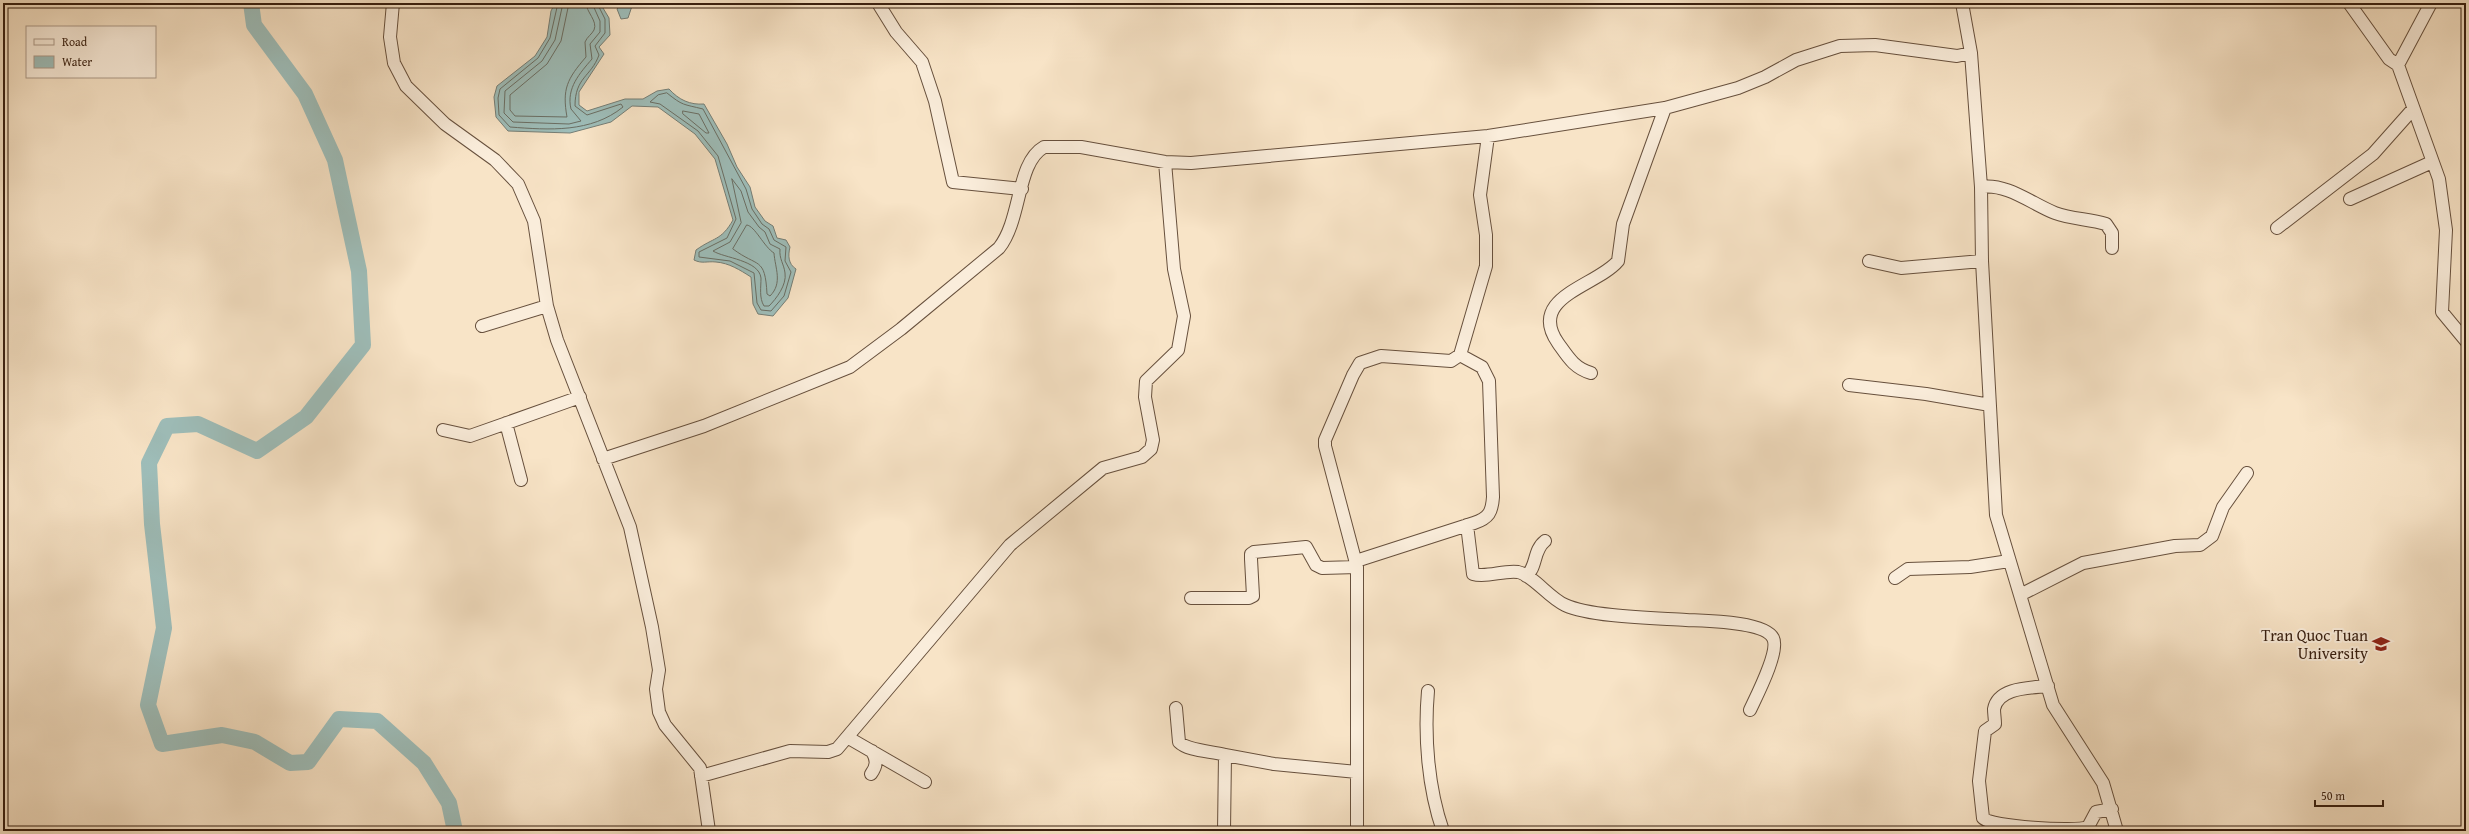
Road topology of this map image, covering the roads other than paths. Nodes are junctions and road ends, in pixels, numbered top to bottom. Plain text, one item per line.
1 (393, 3) edge
2 (878, 3) edge
3 (1962, 3) edge
4 (2349, 3) edge
5 (2431, 3) edge
6 (1971, 53) junction
7 (2398, 66) junction
8 (1665, 108) junction
9 (2413, 108) junction
10 (1488, 136) junction
11 (1165, 162) junction
12 (2432, 162) junction
13 (1981, 187) junction
14 (1022, 188) junction
15 (2350, 199) dead end
16 (2277, 228) dead end
17 (2112, 248) dead end
18 (1869, 261) dead end
19 (1982, 261) junction
20 (547, 306) junction
21 (482, 326) dead end
22 (2466, 341) edge
23 (1460, 355) junction
24 (1591, 373) dead end
25 (1849, 385) dead end
26 (580, 397) junction
27 (1990, 405) junction
28 (506, 423) junction
29 (443, 430) dead end
30 (604, 459) junction
31 (2247, 473) dead end
32 (521, 480) dead end
33 (1467, 525) junction
34 (1545, 542) dead end
35 (2009, 561) junction
36 (1356, 564) junction
37 (1526, 576) junction
38 (1896, 578) dead end
39 (2020, 595) junction
40 (1192, 598) dead end
41 (2048, 686) junction
42 (1428, 691) dead end
43 (1176, 708) dead end
44 (1750, 710) dead end
45 (847, 737) junction
46 (872, 751) junction
47 (1225, 755) junction
48 (1357, 772) junction
49 (871, 774) dead end
50 (701, 776) junction
51 (925, 782) dead end
52 (2112, 809) junction
53 (709, 831) edge
54 (1224, 831) edge
55 (1357, 831) edge
56 (1443, 831) edge
57 (2117, 831) edge

1 - 20 street
2 - 14 street
3 - 6 street
4 - 7 street
5 - 7 street
6 - 8 street
6 - 13 street
7 - 9 street
8 - 10 street
8 - 24 street
9 - 12 street
9 - 16 street
10 - 11 street
10 - 23 street
11 - 14 street
11 - 45 street
12 - 15 street
12 - 22 street
13 - 17 street
13 - 19 street
14 - 30 street
18 - 19 street
19 - 27 street
20 - 21 street
20 - 26 street
23 - 33 street
23 - 36 street
25 - 27 street
26 - 28 street
26 - 30 street
27 - 35 street
28 - 29 street
28 - 32 street
30 - 50 street
31 - 39 street
33 - 36 street
33 - 37 street
34 - 37 street
35 - 38 street
35 - 39 street
36 - 40 street
36 - 48 street
37 - 44 street
39 - 41 street
41 - 52 street
41 - 52 street
42 - 56 street
43 - 47 street
45 - 46 street
45 - 50 street
46 - 49 street
46 - 51 street
47 - 48 street
47 - 54 street
48 - 55 street
50 - 53 street
52 - 57 street

